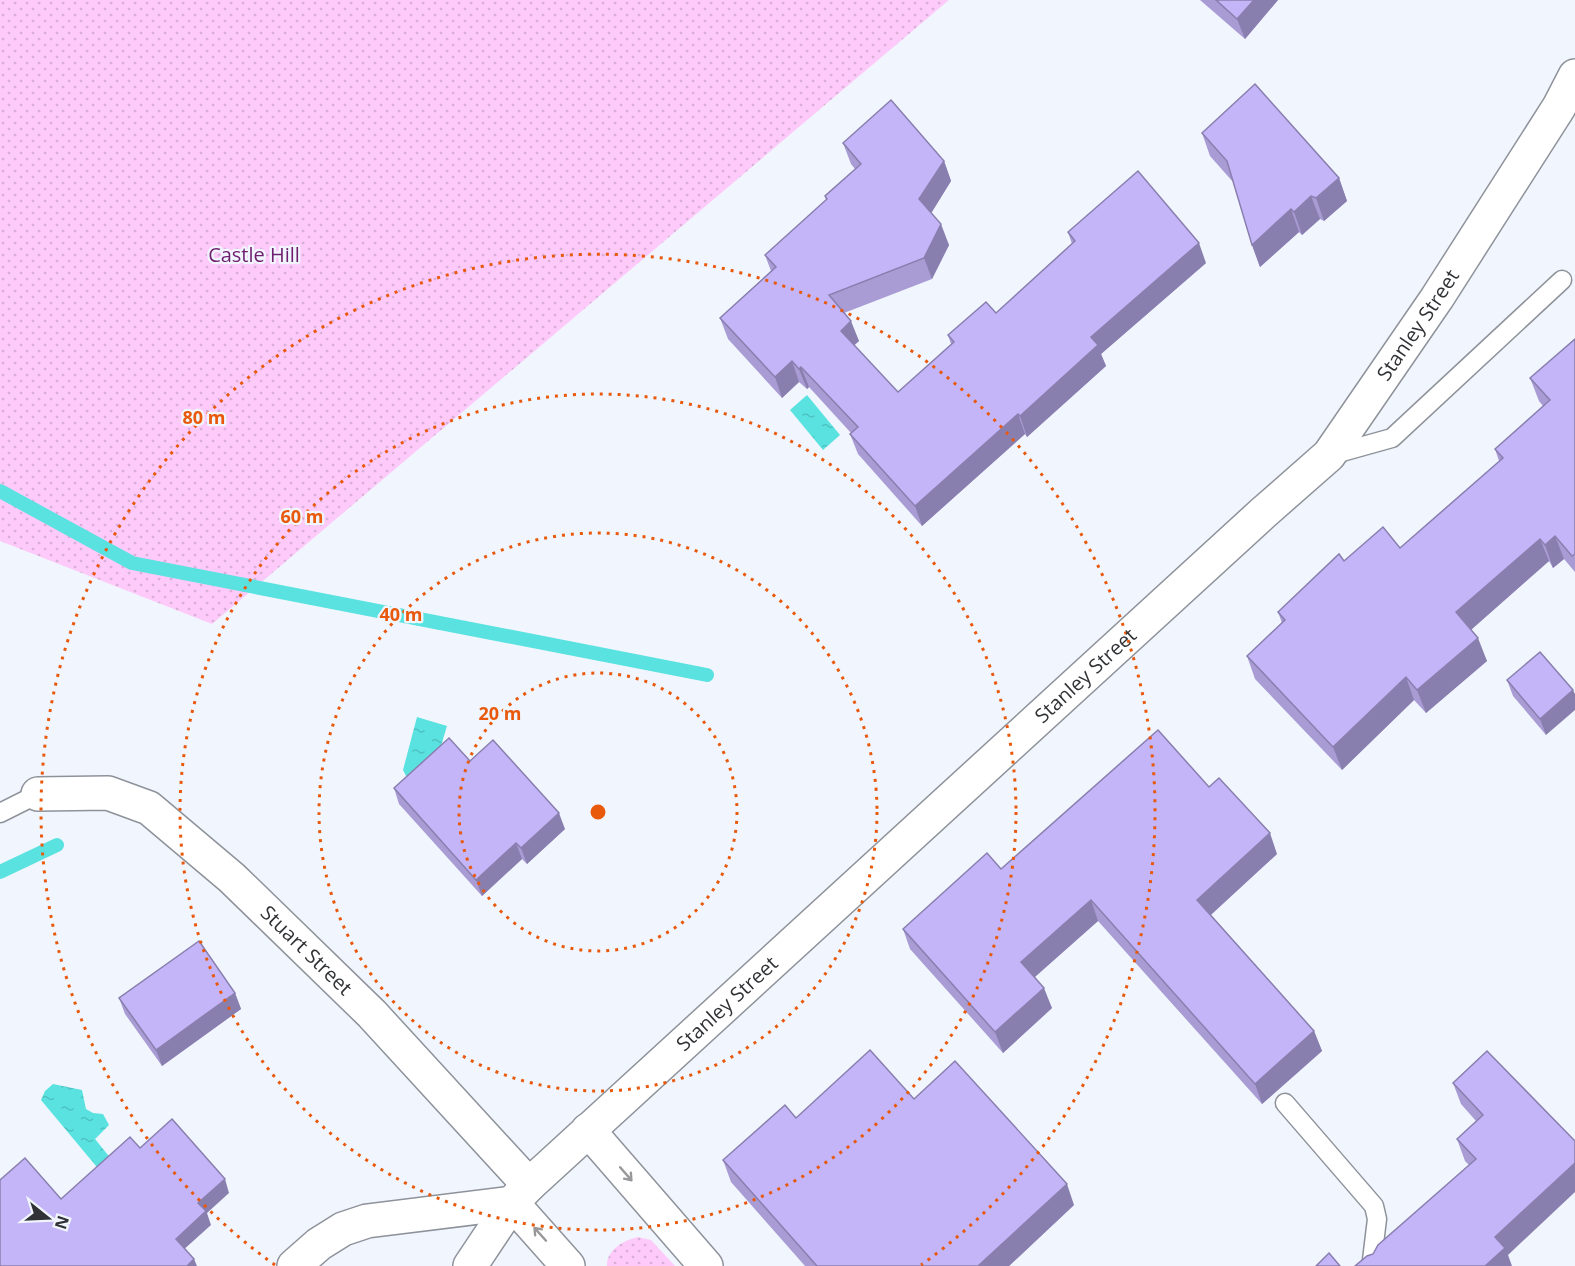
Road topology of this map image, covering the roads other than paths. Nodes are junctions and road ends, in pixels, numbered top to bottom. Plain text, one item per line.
1 (1575, 76) edge
2 (1562, 280) dead end
3 (1329, 455) junction
4 (38, 795) joint
5 (0, 813) edge
6 (1285, 1103) dead end
7 (588, 1130) junction
8 (521, 1194) junction
9 (294, 1266) edge
10 (470, 1266) edge
11 (568, 1266) edge
12 (706, 1266) edge
13 (1375, 1266) edge

1 - 3 street, Stanley Street
2 - 3 lane
3 - 7 street, Stanley Street
4 - 5 lane
4 - 8 street, Stuart Street
6 - 13 lane
7 - 8 street, Stanley Street
7 -> 12 street
8 - 9 street
8 - 10 street, Stanley Street
11 -> 8 street, Stuart Street

